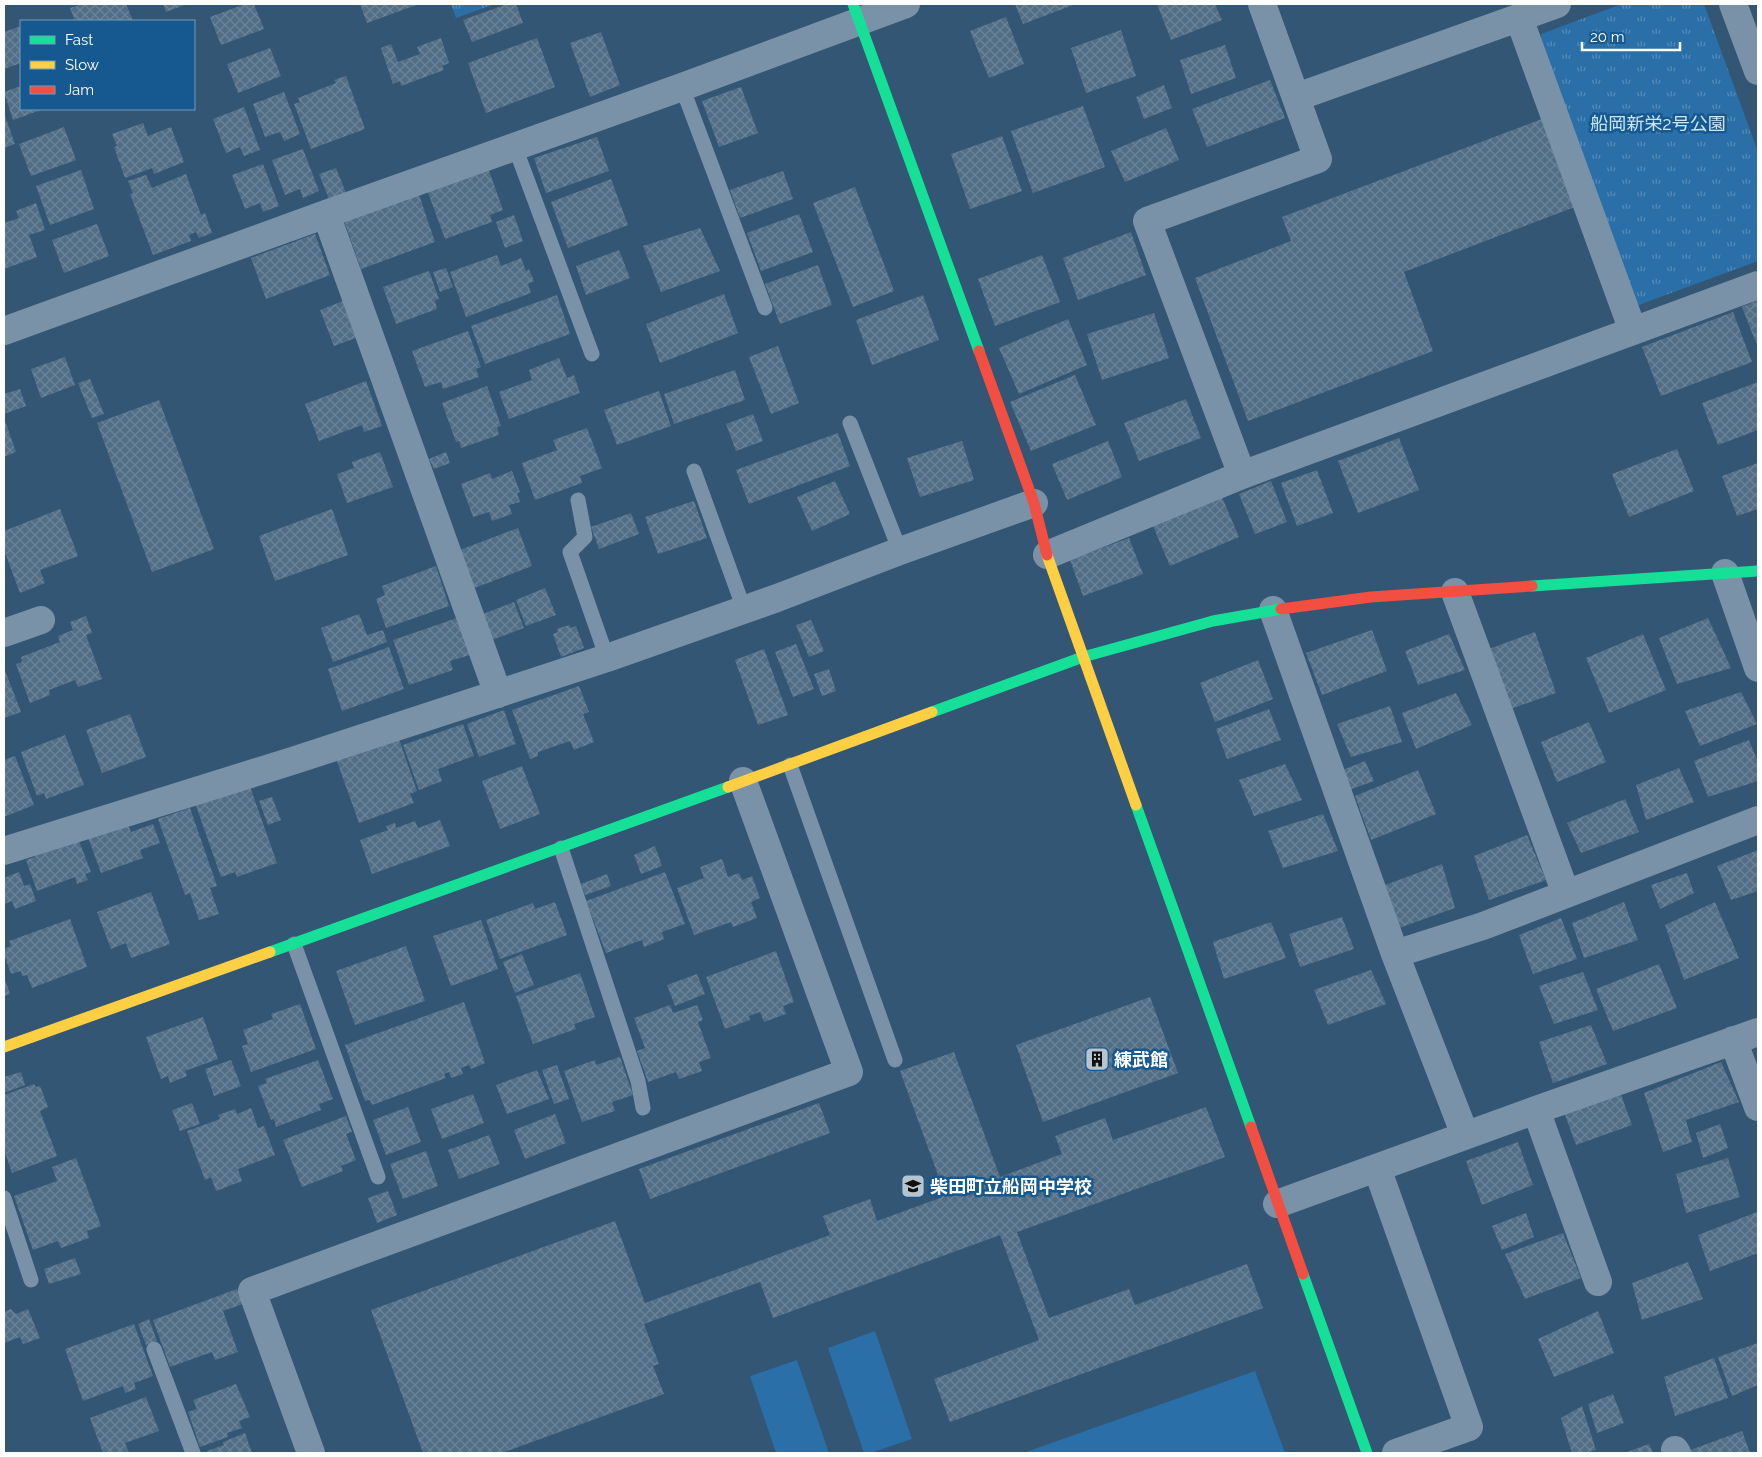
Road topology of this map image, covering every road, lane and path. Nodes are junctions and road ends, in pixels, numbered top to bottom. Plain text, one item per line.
1 (906, 4) edge
2 (1262, 4) edge
3 (1557, 4) edge
4 (1734, 4) edge
5 (856, 12) edge
6 (1519, 18) junction
7 (1758, 71) edge
8 (682, 87) junction
9 (1297, 97) junction
10 (515, 147) junction
11 (326, 214) junction
12 (1758, 285) edge
13 (765, 308) dead end
14 (4, 331) edge
15 (1632, 331) junction
16 (592, 354) dead end
17 (850, 423) dead end
18 (694, 471) dead end
19 (1242, 475) junction
20 (578, 500) dead end
21 (1034, 503) junction
22 (900, 551) junction
23 (1047, 554) junction
24 (1758, 572) edge
25 (1725, 573) junction
26 (1455, 592) junction
27 (744, 609) junction
28 (1273, 610) junction
29 (41, 620) dead end
30 (4, 634) edge
31 (1083, 657) junction
32 (606, 658) junction
33 (1758, 668) edge
34 (498, 694) junction
35 (790, 765) junction
36 (743, 781) junction
37 (1758, 820) edge
38 (561, 848) junction
39 (4, 851) edge
40 (1566, 894) junction
41 (294, 944) junction
42 (1395, 954) junction
43 (1758, 1032) edge
44 (1733, 1040) junction
45 (4, 1047) edge
46 (894, 1060) dead end
47 (1758, 1107) edge
48 (643, 1108) dead end
49 (1536, 1110) junction
50 (1465, 1135) junction
51 (1377, 1168) junction
52 (378, 1177) dead end
53 (4, 1198) edge
54 (1277, 1204) junction
55 (31, 1280) dead end
56 (1598, 1282) dead end
57 (154, 1349) dead end
58 (194, 1453) edge
59 (310, 1453) edge
60 (1367, 1453) edge
61 (1396, 1453) edge

1 - 5 street
2 - 9 street
3 - 6 street
4 - 7 street
5 - 8 street
5 - 21 street
6 - 9 street
6 - 15 street
8 - 10 street
8 - 13 lane
9 - 19 street
10 - 11 street
10 - 16 lane
11 - 14 street
11 - 34 street
12 - 15 street
15 - 19 street
17 - 22 lane
18 - 27 lane
19 - 23 street
20 - 32 lane
21 - 22 street
21 - 23 street
22 - 27 street
23 - 31 street
24 - 25 street
25 - 26 street
25 - 33 street
26 - 28 street
26 - 40 street
27 - 32 street
28 - 31 street
28 - 42 street
29 - 30 street
31 - 35 street
31 - 54 street
32 - 34 street
34 - 39 street
35 - 36 street
35 - 46 lane
36 - 38 street
36 - 59 street
37 - 40 street
38 - 41 street
38 - 48 lane
40 - 42 street
41 - 45 street
41 - 52 lane
42 - 50 street
43 - 44 street
44 - 47 street
44 - 49 street
49 - 50 street
49 - 56 street
50 - 51 street
51 - 54 street
51 - 61 street
53 - 55 lane
54 - 60 street
57 - 58 lane

